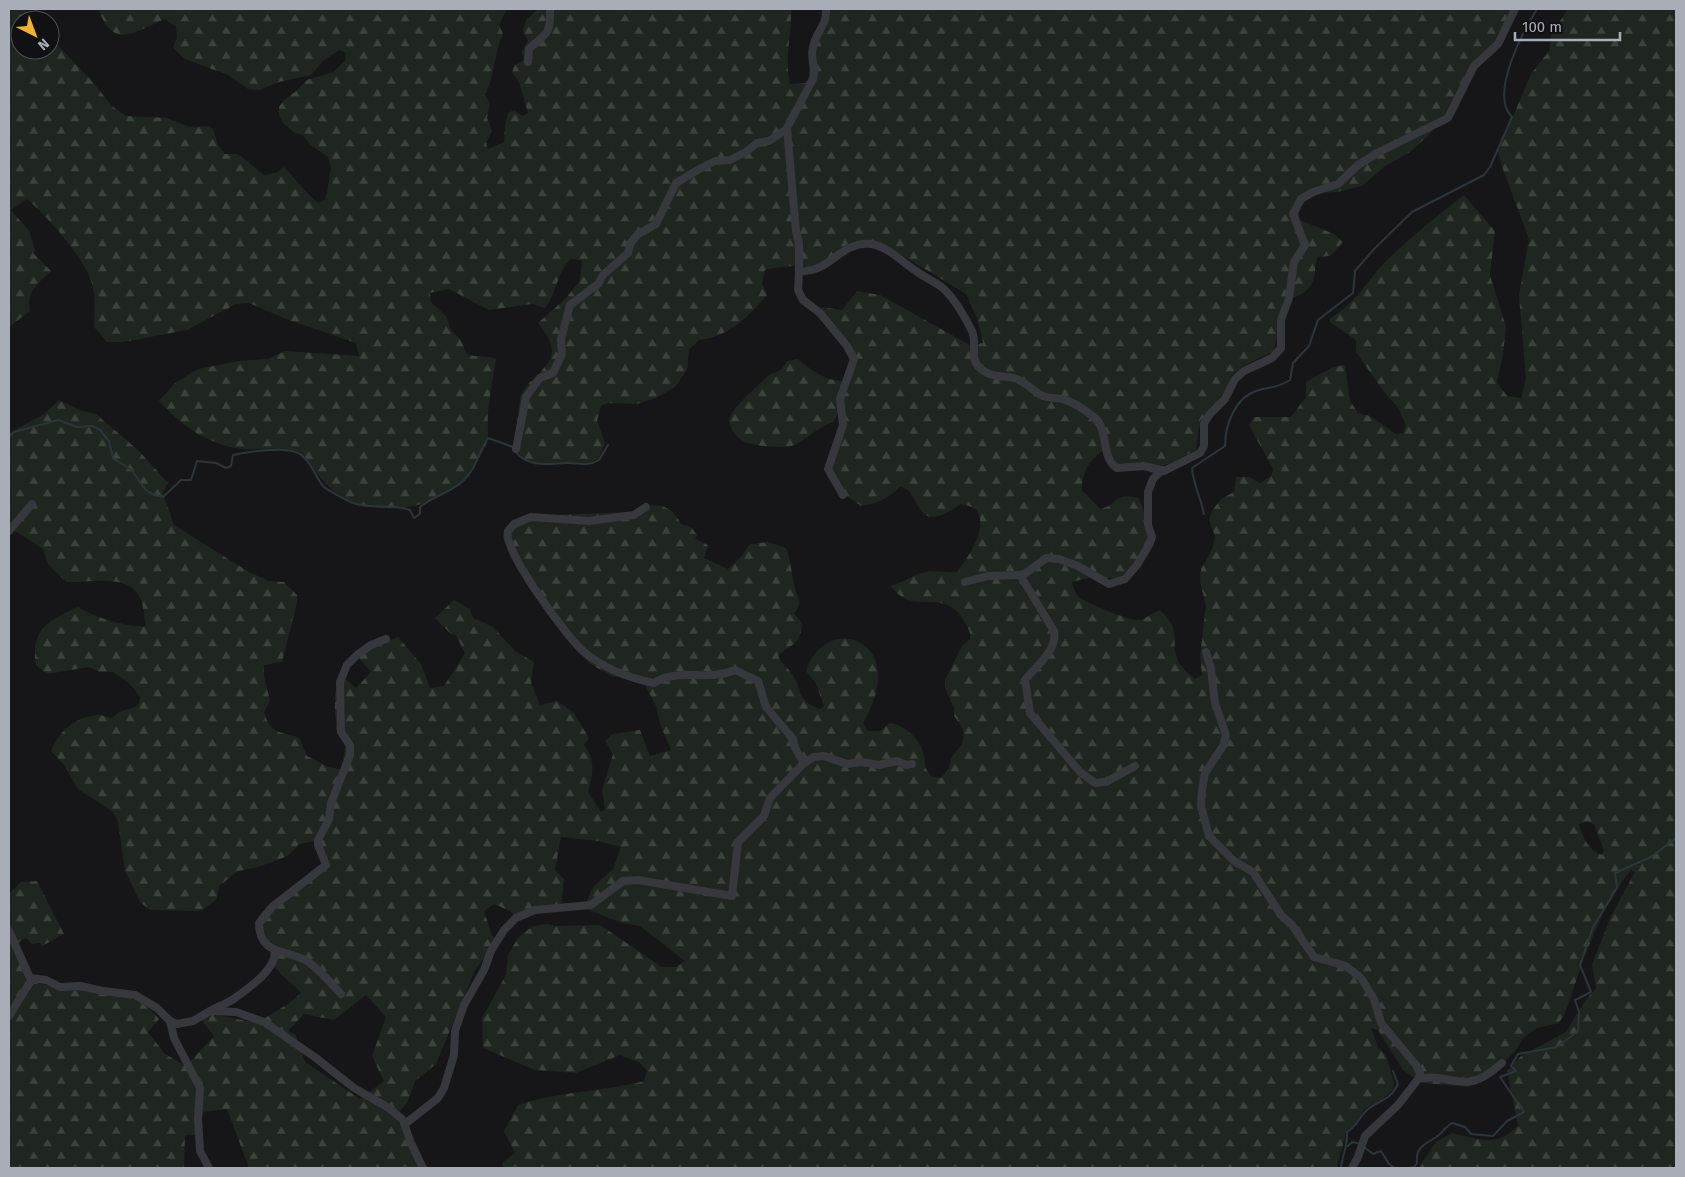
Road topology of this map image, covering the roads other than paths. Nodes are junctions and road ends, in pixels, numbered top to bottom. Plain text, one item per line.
1 (550, 9) edge
2 (826, 9) edge
3 (1515, 9) edge
4 (528, 62) dead end
5 (787, 129) junction
6 (799, 271) junction
7 (516, 449) dead end
8 (1162, 470) junction
9 (843, 495) dead end
10 (32, 504) dead end
11 (646, 507) dead end
12 (9, 531) edge
13 (1020, 575) junction
14 (965, 582) dead end
15 (386, 638) dead end
16 (1206, 652) dead end
17 (804, 763) junction
18 (912, 764) dead end
19 (1134, 766) dead end
20 (9, 931) edge
21 (275, 952) junction
22 (32, 979) junction
23 (341, 994) dead end
24 (210, 1011) junction
25 (9, 1016) edge
26 (170, 1021) junction
27 (1502, 1063) dead end
28 (1419, 1078) junction
29 (405, 1124) junction
30 (209, 1168) edge
31 (423, 1168) edge
32 (1352, 1168) edge

1 - 4 street
2 - 5 street
3 - 8 street
5 - 6 street
5 - 7 street
6 - 8 street
6 - 9 street
8 - 13 street
10 - 12 street
11 - 17 street
13 - 14 street
13 - 19 street
15 - 21 street
16 - 28 street
17 - 18 street
17 - 29 street
20 - 22 street
21 - 23 street
21 - 24 street
22 - 25 street
22 - 26 street
24 - 26 street
24 - 29 street
26 - 30 street
27 - 28 street
28 - 32 street
29 - 31 street

